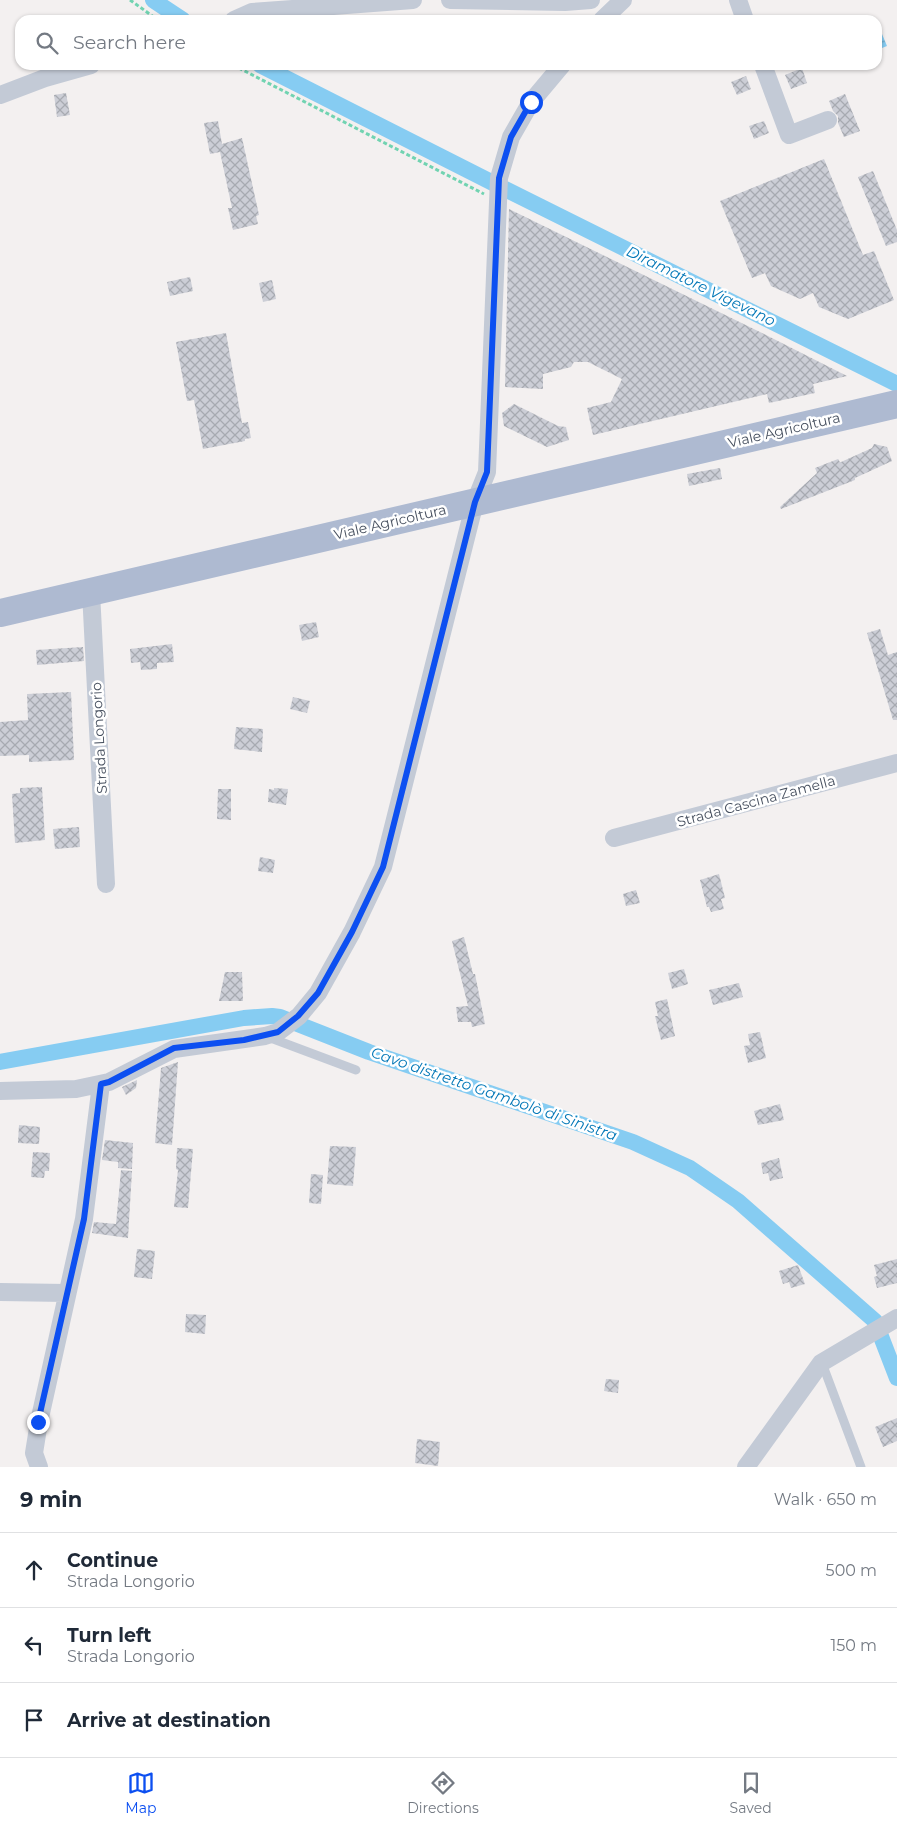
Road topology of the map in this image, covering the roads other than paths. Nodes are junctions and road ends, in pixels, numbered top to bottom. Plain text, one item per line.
1 (413, 0) edge
2 (450, 0) edge
3 (591, 0) edge
4 (623, 0) edge
5 (738, 0) edge
6 (245, 15) edge
7 (607, 15) edge
8 (743, 15) edge
9 (73, 70) edge
10 (558, 70) edge
11 (765, 70) edge
12 (0, 95) edge
13 (828, 120) dead end
14 (897, 404) edge
15 (475, 502) junction
16 (91, 592) junction
17 (0, 613) edge
18 (897, 763) edge
19 (614, 838) dead end
20 (106, 884) dead end
21 (265, 1036) junction
22 (356, 1070) dead end
23 (101, 1084) junction
24 (0, 1091) edge
25 (0, 1292) edge
26 (66, 1293) junction
27 (884, 1325) edge
28 (821, 1363) junction
29 (39, 1467) edge
30 (746, 1467) edge
31 (861, 1467) edge

1 - 6 street
2 - 3 street
4 - 7 street
5 - 8 street
9 - 12 street
10 - 15 street
11 - 13 street
14 - 15 main road, Viale Agricoltura
15 - 16 main road, Viale Agricoltura
15 - 21 street
16 - 17 main road, Viale Agricoltura
16 - 20 street, Strada Longorio
18 - 19 street, Strada Cascina Zamella
21 - 22 lane
21 - 23 street
23 - 24 street
23 - 26 street
25 - 26 street
26 - 29 street
27 - 28 street
28 - 30 street
28 - 31 lane

